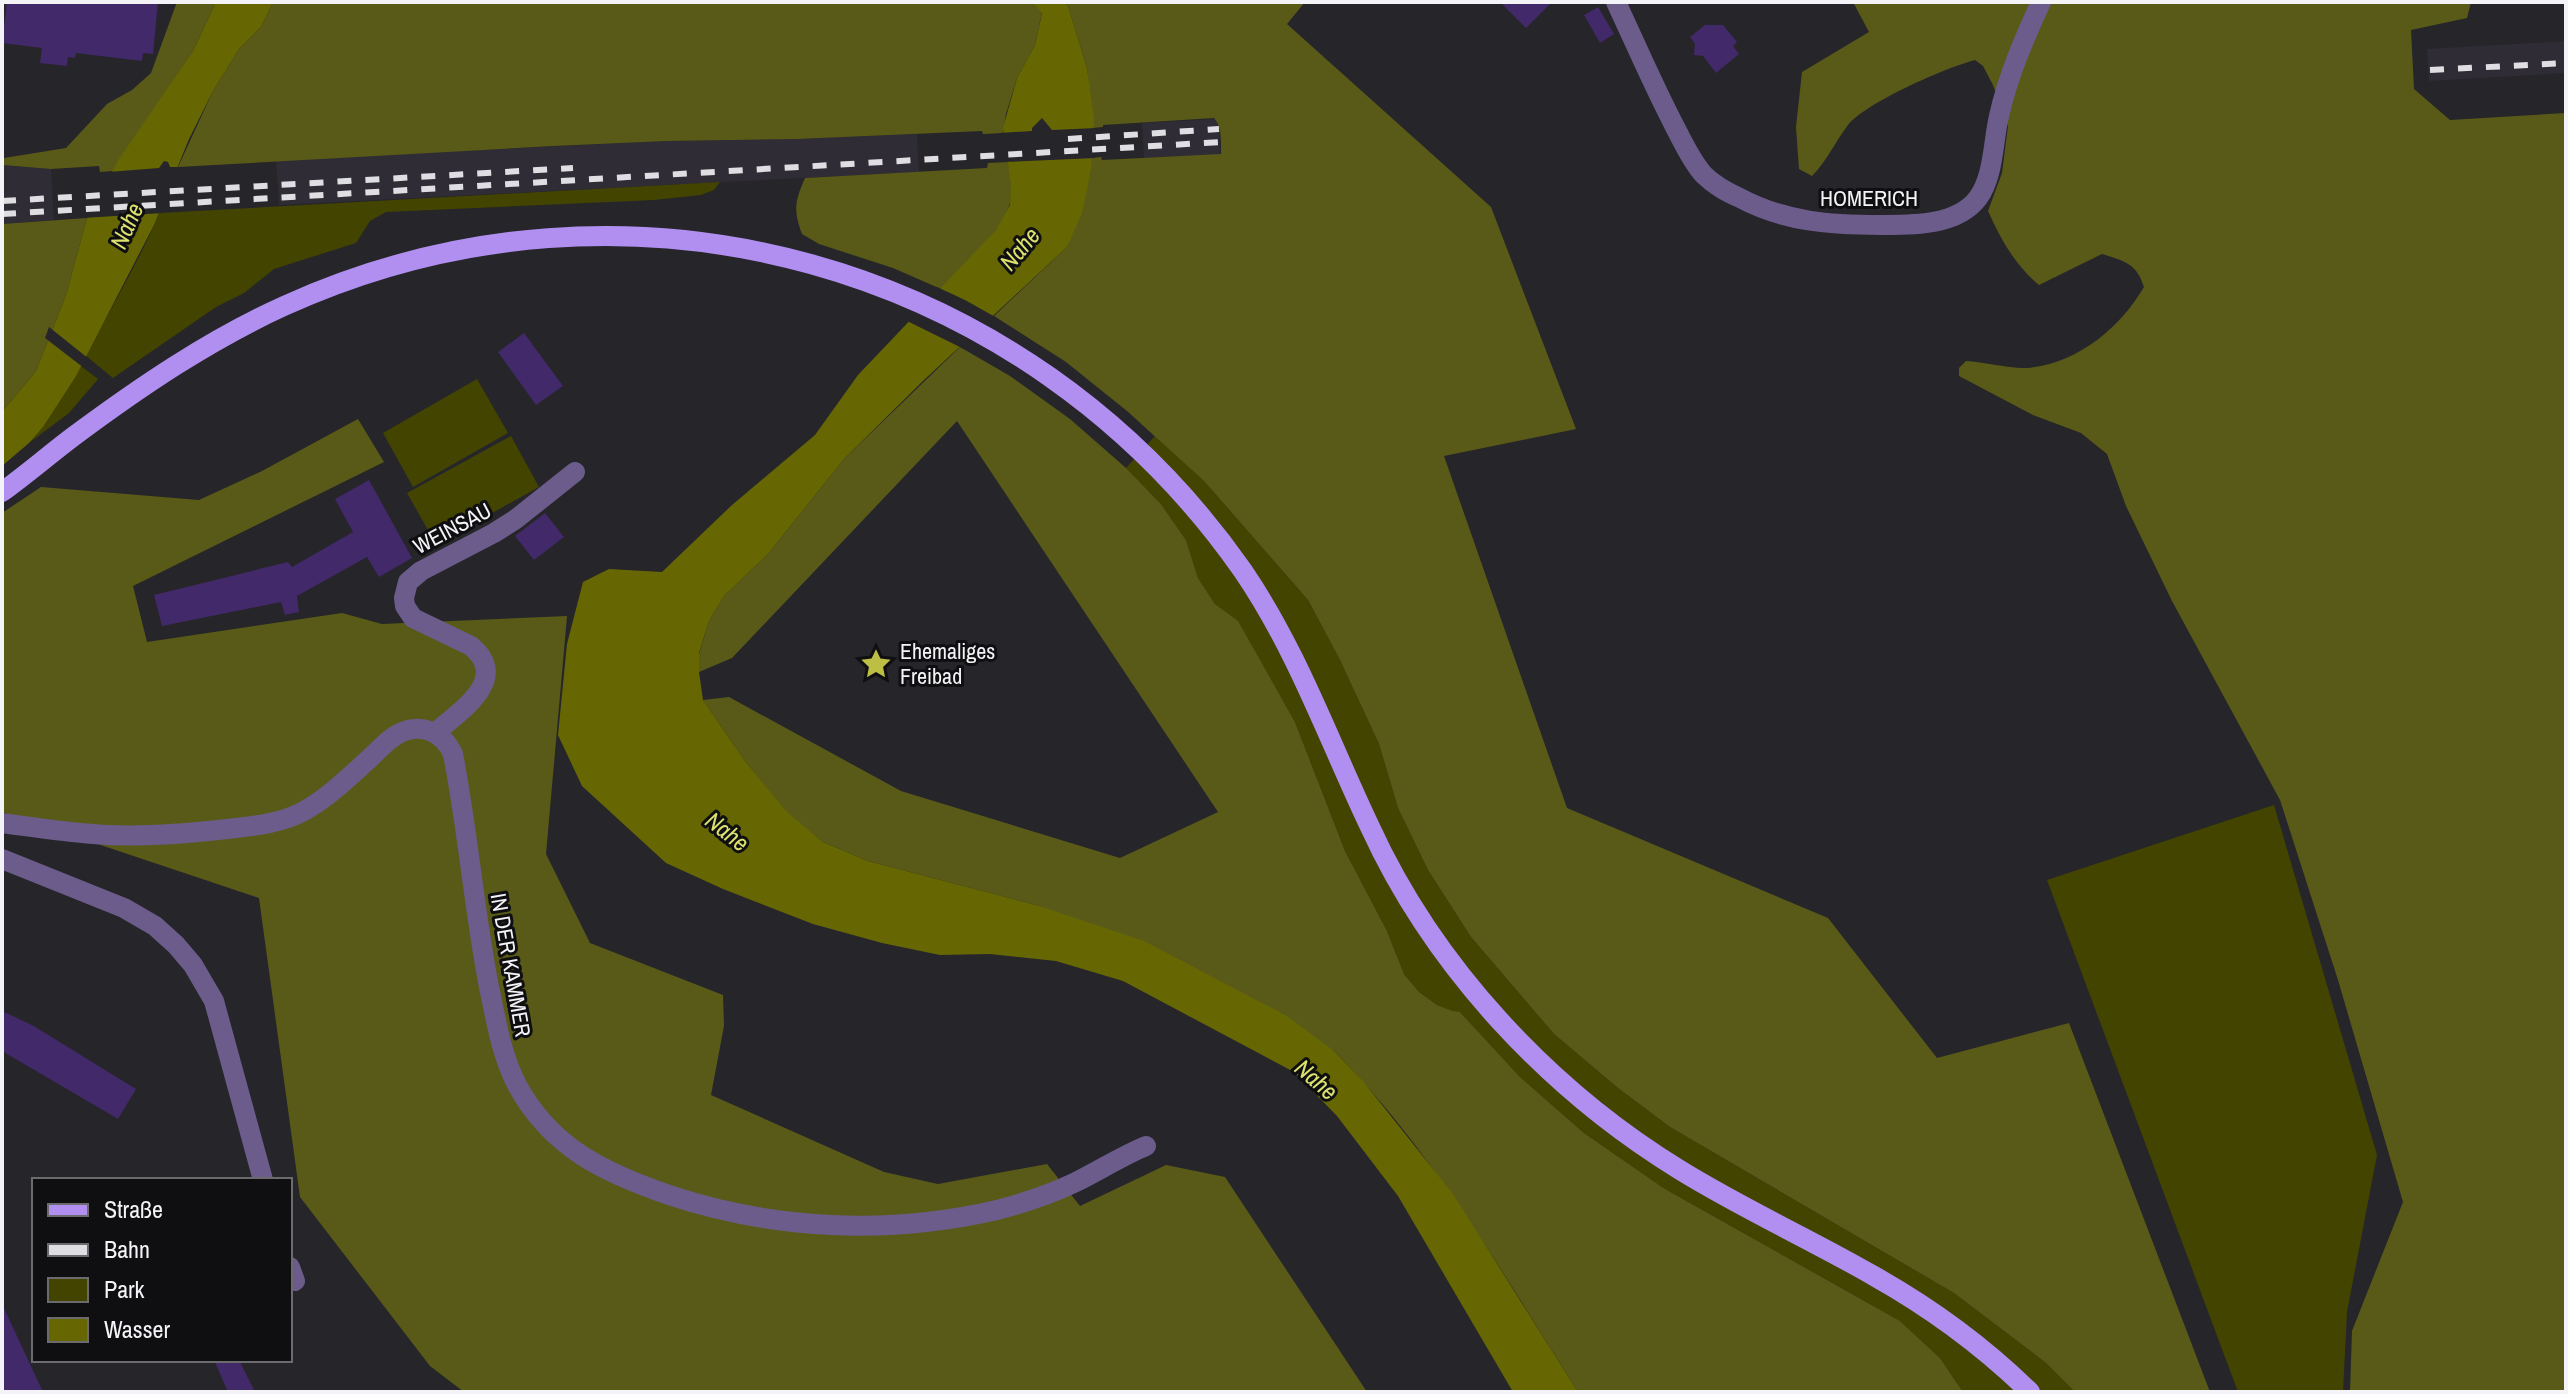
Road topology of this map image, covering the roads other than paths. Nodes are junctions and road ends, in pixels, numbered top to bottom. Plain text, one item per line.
1 (1616, 2) edge
2 (2041, 2) edge
3 (575, 472) dead end
4 (2, 492) edge
5 (436, 732) junction
6 (2, 823) edge
7 (2, 859) edge
8 (1146, 1146) dead end
9 (262, 1178) edge
10 (2030, 1392) edge

1 - 2 street, HOMERICH
3 - 5 street, WEINSAU
4 - 10 main road
5 - 6 street
5 - 8 street, IN DER KAMMER
7 - 9 street

